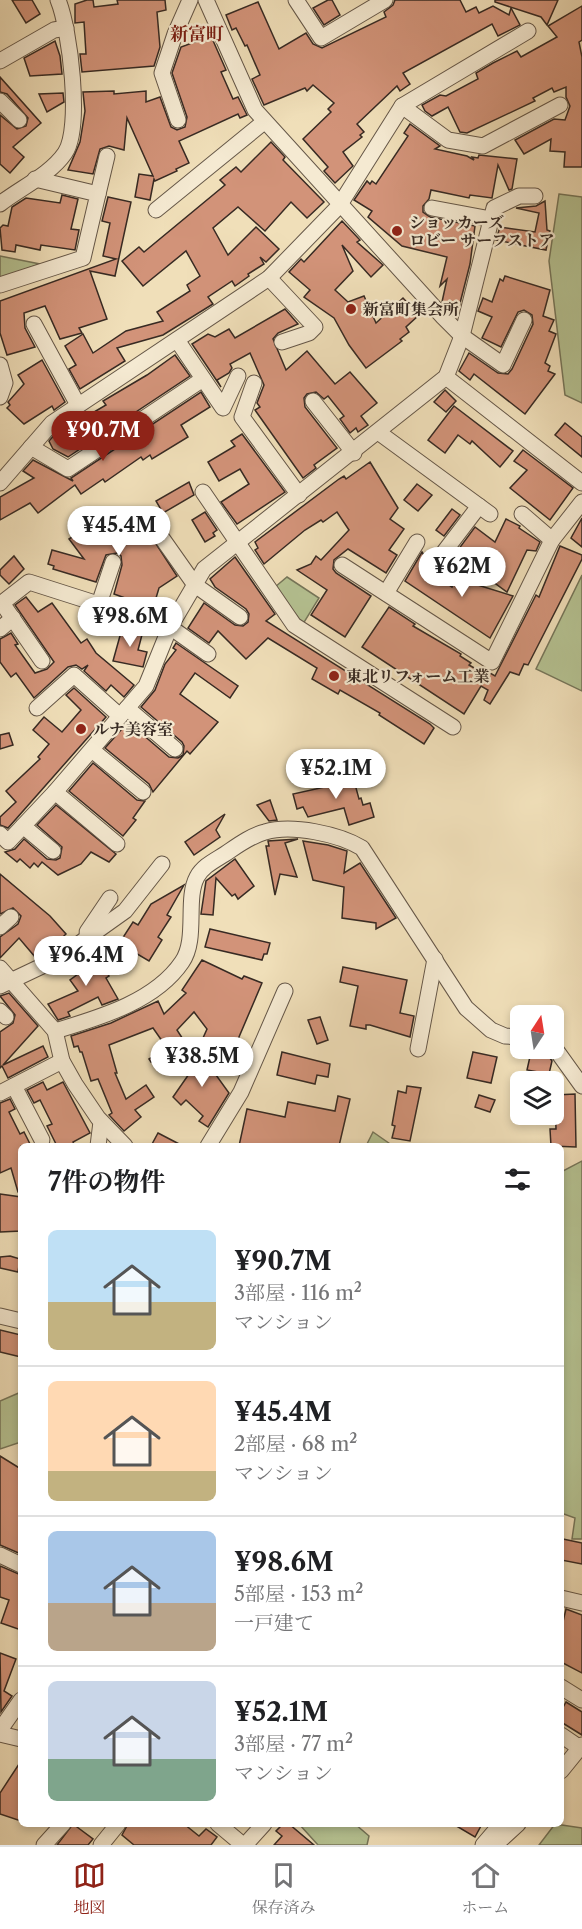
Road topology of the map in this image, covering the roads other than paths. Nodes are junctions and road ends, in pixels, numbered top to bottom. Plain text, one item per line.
1 (190, 0) edge
2 (206, 0) edge
3 (296, 0) edge
4 (385, 0) edge
5 (63, 1) edge
6 (66, 28) junction
7 (528, 32) dead end
8 (0, 61) edge
9 (0, 101) edge
10 (560, 105) dead end
11 (402, 106) junction
12 (19, 120) dead end
13 (178, 120) dead end
14 (264, 122) junction
15 (107, 156) dead end
16 (35, 179) junction
17 (98, 194) junction
18 (535, 196) dead end
19 (0, 204) edge
20 (339, 206) junction
21 (432, 207) dead end
22 (156, 210) dead end
23 (491, 219) junction
24 (269, 278) junction
25 (0, 285) edge
26 (524, 320) dead end
27 (34, 324) dead end
28 (462, 336) junction
29 (177, 340) junction
30 (282, 342) dead end
31 (0, 365) edge
32 (238, 376) dead end
33 (446, 377) junction
34 (203, 379) junction
35 (254, 383) dead end
36 (0, 397) edge
37 (313, 401) dead end
38 (78, 405) junction
39 (378, 432) junction
40 (31, 447) junction
41 (354, 453) junction
42 (0, 483) edge
43 (582, 483) edge
44 (203, 492) dead end
45 (298, 495) junction
46 (582, 502) edge
47 (522, 514) dead end
48 (152, 524) dead end
49 (552, 540) junction
50 (417, 542) dead end
51 (238, 543) junction
52 (441, 556) dead end
53 (113, 562) dead end
54 (342, 565) dead end
55 (195, 585) junction
56 (386, 593) junction
57 (99, 604) junction
58 (240, 617) dead end
59 (13, 618) junction
60 (170, 627) junction
61 (0, 629) edge
62 (208, 654) dead end
63 (42, 661) dead end
64 (37, 708) dead end
65 (124, 712) junction
66 (453, 727) dead end
67 (175, 749) dead end
68 (92, 750) junction
69 (55, 792) junction
70 (143, 792) dead end
71 (23, 826) junction
72 (0, 834) edge
73 (117, 844) dead end
74 (54, 851) dead end
75 (162, 864) dead end
76 (110, 898) dead end
77 (82, 939) junction
78 (435, 959) junction
79 (0, 968) edge
80 (6, 983) edge
81 (285, 991) dead end
82 (55, 1031) junction
83 (510, 1036) edge
84 (418, 1049) dead end
85 (563, 1059) edge
86 (62, 1061) junction
87 (14, 1086) junction
88 (582, 1086) edge
89 (0, 1093) edge
90 (101, 1122) junction
91 (42, 1140) dead end
92 (98, 1143) edge
93 (122, 1143) edge
94 (210, 1143) edge
95 (0, 1316) edge
96 (18, 1320) edge
97 (0, 1555) edge
98 (18, 1564) edge
99 (564, 1599) edge
100 (582, 1603) edge
101 (564, 1689) edge
102 (582, 1700) edge
103 (18, 1705) edge
104 (0, 1732) edge
105 (564, 1737) edge
106 (18, 1738) edge
107 (581, 1746) edge
108 (564, 1767) edge
109 (60, 1827) edge
110 (116, 1827) edge
111 (222, 1827) edge
112 (261, 1827) edge
113 (498, 1827) edge
114 (515, 1827) edge
115 (44, 1845) edge
116 (101, 1845) edge
117 (244, 1845) edge
118 (483, 1845) edge
119 (495, 1845) edge

1 - 13 street
2 - 14 street
3 - 4 street
5 - 6 street
6 - 8 street
6 - 16 street
7 - 11 street
9 - 12 street
10 - 11 street
11 - 20 street
14 - 20 street
14 - 22 street
15 - 17 street
16 - 17 street
16 - 19 street
17 - 25 street
18 - 23 street
20 - 24 street
20 - 28 street
21 - 23 street
23 - 28 street
24 - 29 street
24 - 30 street
26 - 28 street
27 - 38 street
28 - 33 street
29 - 34 street
29 - 38 street
31 - 36 street
32 - 34 street
33 - 39 street
33 - 43 street
34 - 40 street
35 - 45 street
37 - 41 street
38 - 40 street
39 - 41 street
39 - 52 street
40 - 42 street
41 - 45 street
44 - 51 street
45 - 51 street
46 - 49 street
47 - 49 street
48 - 55 street
49 - 56 street
50 - 56 street
51 - 55 street
51 - 66 street
53 - 57 street
54 - 56 street
55 - 58 street
55 - 60 street
57 - 59 street
57 - 60 street
59 - 61 street
59 - 63 street
60 - 62 street
60 - 65 street
64 - 65 street
65 - 67 street
65 - 68 street
68 - 69 street
68 - 70 street
69 - 71 street
69 - 73 street
71 - 72 street
71 - 74 street
75 - 77 street
76 - 77 street
77 - 80 street
78 - 82 street
78 - 83 street
78 - 84 street
79 - 80 street
80 - 82 street
81 - 94 street
82 - 86 street
85 - 88 street
86 - 87 street
86 - 90 street
87 - 89 street
87 - 91 street
90 - 92 street
90 - 93 street
95 - 96 street
97 - 98 street
99 - 100 street
101 - 102 street
103 - 104 street
104 - 106 street
105 - 107 street
107 - 108 street
109 - 115 street
110 - 116 street
111 - 117 street
112 - 117 street
113 - 118 street
114 - 119 street

